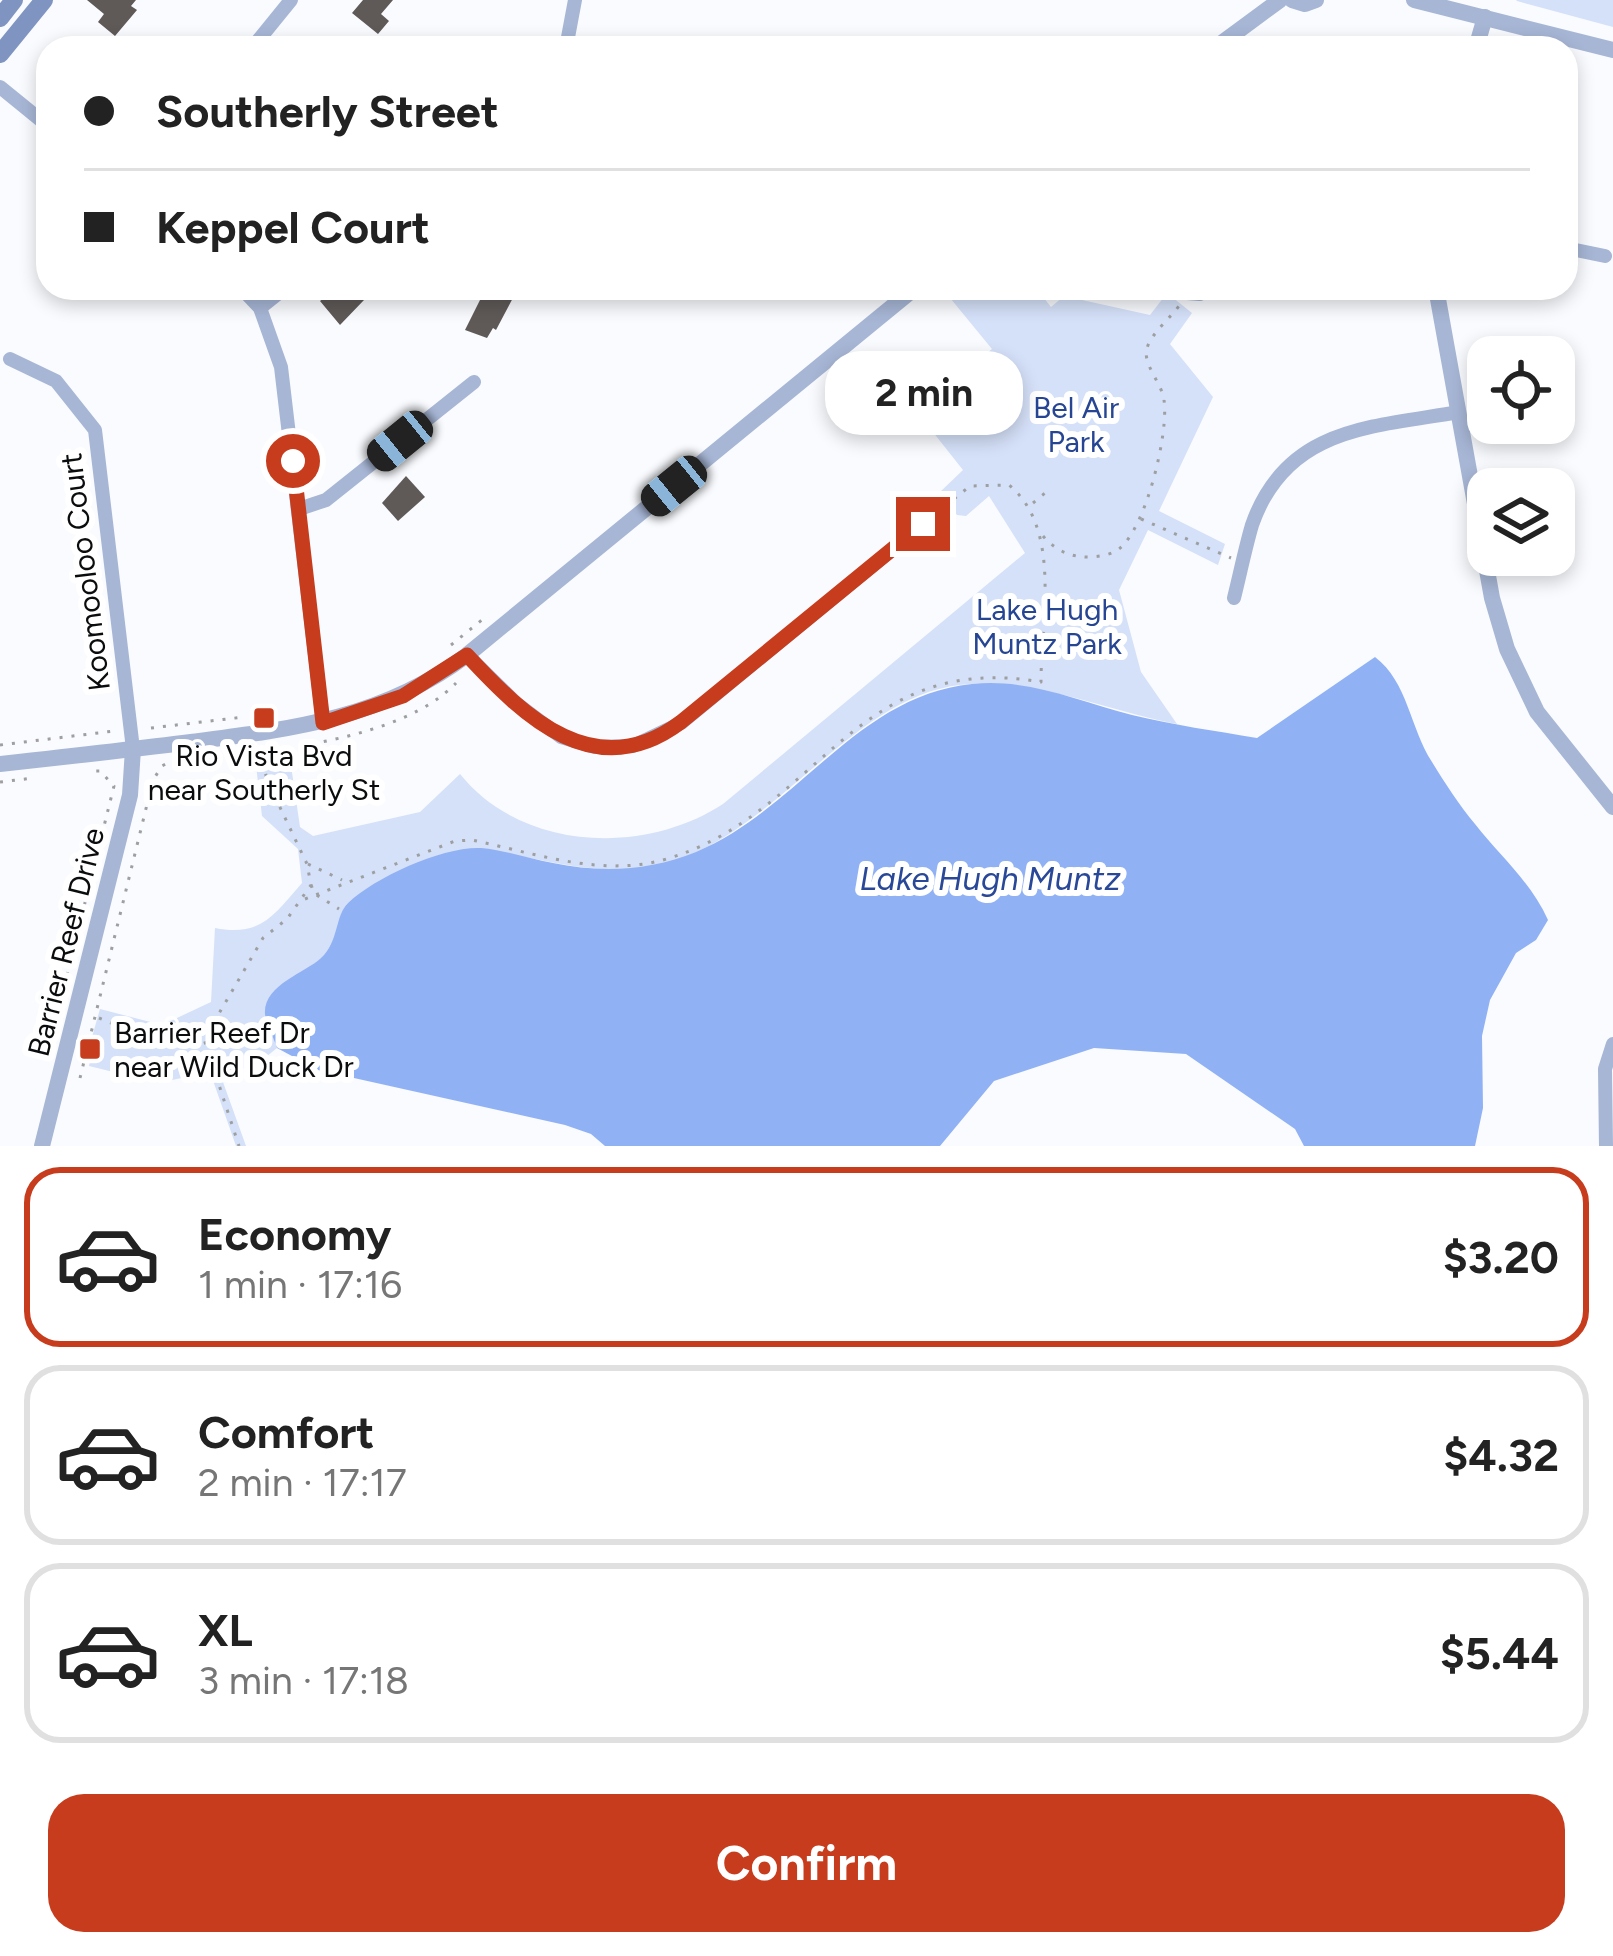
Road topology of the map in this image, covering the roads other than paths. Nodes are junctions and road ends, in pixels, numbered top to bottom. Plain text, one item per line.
1 (14, 0) edge
2 (44, 0) edge
3 (292, 0) edge
4 (575, 0) edge
5 (1280, 0) edge
6 (1292, 0) edge
7 (1316, 0) edge
8 (1414, 0) edge
9 (1487, 8) edge
10 (0, 18) edge
11 (262, 36) edge
12 (568, 36) edge
13 (1231, 36) edge
14 (1571, 36) edge
15 (1578, 38) edge
16 (1613, 50) edge
17 (0, 54) edge
18 (0, 87) edge
19 (36, 116) edge
20 (1578, 250) edge
21 (1605, 256) dead end
22 (252, 300) edge
23 (270, 300) edge
24 (901, 300) edge
25 (1438, 300) edge
26 (260, 308) junction
27 (10, 359) dead end
28 (474, 382) dead end
29 (1459, 412) junction
30 (299, 508) junction
31 (923, 524) road end
32 (1234, 598) dead end
33 (467, 655) junction
34 (323, 723) junction
35 (133, 749) junction
36 (0, 764) edge
37 (1613, 807) edge
38 (1613, 1044) edge
39 (42, 1146) edge
40 (1606, 1146) edge

1 - 10 main road
2 - 17 main road
3 - 11 street
4 - 12 street
5 - 13 street
6 - 7 street
8 - 9 street
9 - 14 street
15 - 16 street
18 - 19 street
20 - 21 street
22 - 26 street
23 - 26 street
24 - 33 street
25 - 29 street
26 - 30 street
27 - 35 street, Koomooloo Court
28 - 30 street
29 - 32 street
29 - 37 street
30 - 34 street
31 - 33 street
33 - 34 street
34 - 35 street
35 - 36 street
35 - 39 street, Barrier Reef Drive
38 - 40 street

